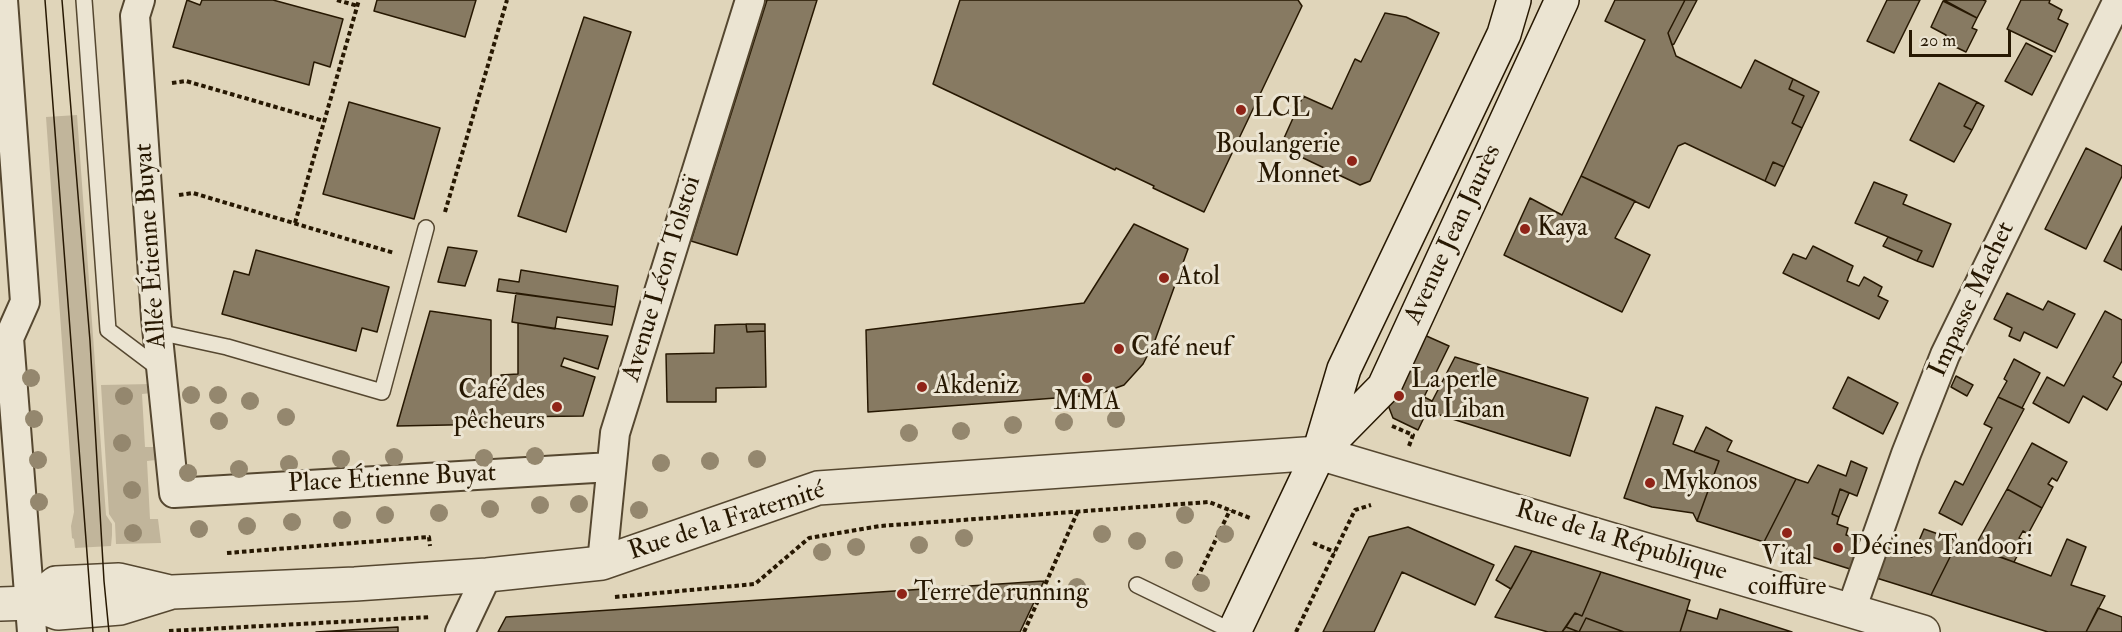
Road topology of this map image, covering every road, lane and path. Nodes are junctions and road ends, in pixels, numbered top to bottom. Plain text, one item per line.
1 (3, 0) edge
2 (84, 0) edge
3 (140, 0) edge
4 (337, 0) edge
5 (359, 0) edge
6 (507, 0) edge
7 (750, 0) edge
8 (1514, 0) edge
9 (1562, 0) edge
10 (2118, 0) edge
11 (358, 6) junction
12 (140, 88) junction
13 (324, 121) junction
14 (148, 198) junction
15 (295, 223) junction
16 (426, 228) joint
17 (418, 260) junction
18 (158, 332) junction
19 (5, 336) edge
20 (161, 370) junction
21 (1413, 435) dead end
22 (1319, 453) junction
23 (611, 467) junction
24 (1399, 476) junction
25 (174, 493) joint
26 (1230, 510) dead end
27 (1078, 511) dead end
28 (429, 537) dead end
29 (216, 554) dead end
30 (602, 562) junction
31 (487, 575) junction
32 (1137, 585) dead end
33 (1184, 607) junction
34 (1851, 610) junction
35 (21, 613) edge
36 (460, 632) edge
37 (1024, 632) edge
38 (1234, 632) edge
39 (1296, 632) edge
40 (1923, 632) edge

1 - 19 street
2 - 20 lane
3 - 12 street, Allée Étienne Buyat
4 - 11 path
5 - 11 path
6 - 16 path
7 - 23 street, Avenue Léon Tolstoï
8 - 22 street, Avenue Jean Jaurès
9 - 22 street, Avenue Jean Jaurès
10 - 34 street, Impasse Machet
11 - 13 path
12 - 13 path
12 - 14 street, Allée Étienne Buyat
13 - 15 path
14 - 15 path
14 - 18 street, Allée Étienne Buyat
15 - 17 path
16 - 17 lane
17 - 18 lane
18 - 20 street, Allée Étienne Buyat
19 - 35 street
20 - 25 street, Allée Étienne Buyat
21 - 24 path
22 - 24 street, Rue de la République
22 - 30 street, Rue de la Fraternité
22 - 38 street, Avenue Jean Jaurès
23 - 25 street, Place Étienne Buyat
23 - 30 street, Avenue Léon Tolstoï
24 - 34 street, Rue de la République
24 - 39 path
26 - 33 path
27 - 37 path
28 - 29 path
30 - 31 street, Rue de la Fraternité
31 - 35 street, Rue de la Fraternité
31 - 36 street
32 - 33 lane
33 - 38 lane
34 - 40 street, Rue de la République

